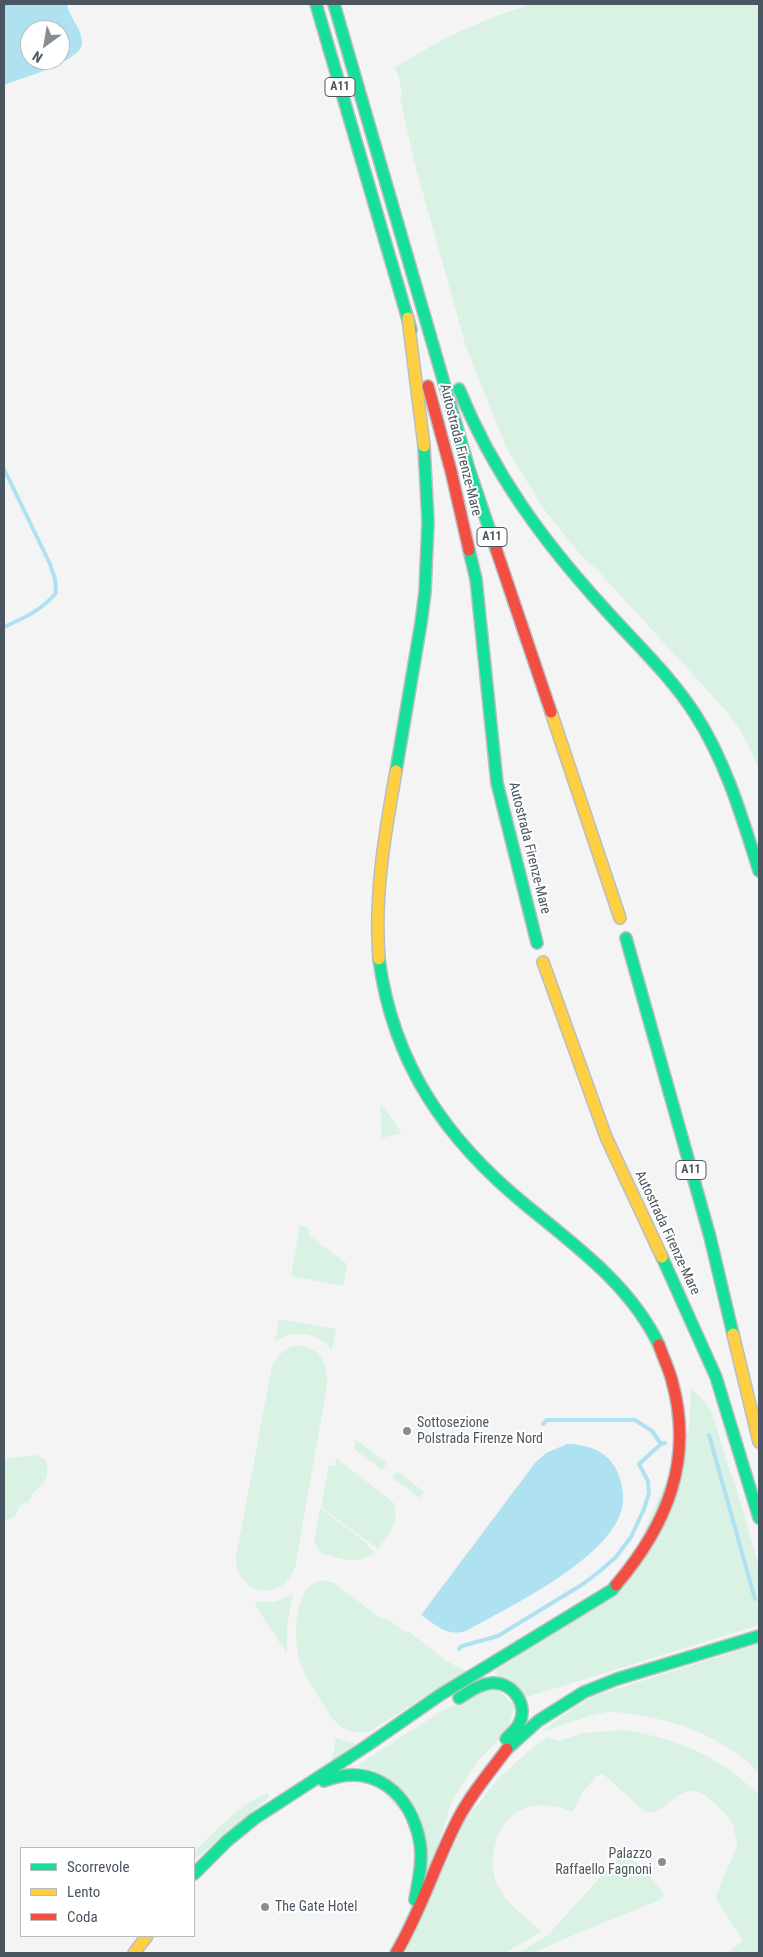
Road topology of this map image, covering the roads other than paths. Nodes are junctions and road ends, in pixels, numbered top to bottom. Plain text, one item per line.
1 (316, 4) edge
2 (334, 4) edge
3 (378, 153) junction
4 (408, 318) junction
5 (445, 344) dead end
6 (456, 380) dead end
7 (759, 871) edge
8 (620, 918) dead end
9 (626, 938) dead end
10 (537, 942) dead end
11 (543, 962) dead end
12 (710, 1237) junction
13 (753, 1368) dead end
14 (759, 1442) edge
15 (759, 1518) edge
16 (759, 1636) edge
17 (413, 1713) junction
18 (293, 1796) junction
19 (447, 1844) junction
20 (195, 1873) edge
21 (411, 1925) junction
22 (146, 1937) edge
23 (134, 1953) edge
24 (396, 1953) edge

1 - 4 highway, Autostrada Firenze-Mare / A11
2 - 3 highway, Autostrada Firenze-Mare / A11
3 - 5 highway
3 - 8 highway, Autostrada Firenze-Mare / A11
4 - 10 highway, Autostrada Firenze-Mare / A11
4 - 17 highway
6 - 7 highway
9 - 12 highway, Autostrada Firenze-Mare / A11
11 - 15 highway, Autostrada Firenze-Mare
12 - 13 highway
12 - 14 highway, Autostrada Firenze-Mare / A11
16 - 19 highway
17 - 18 highway
17 - 19 highway
18 - 20 highway
18 - 21 highway
19 - 21 highway
21 - 24 highway
22 - 23 highway

